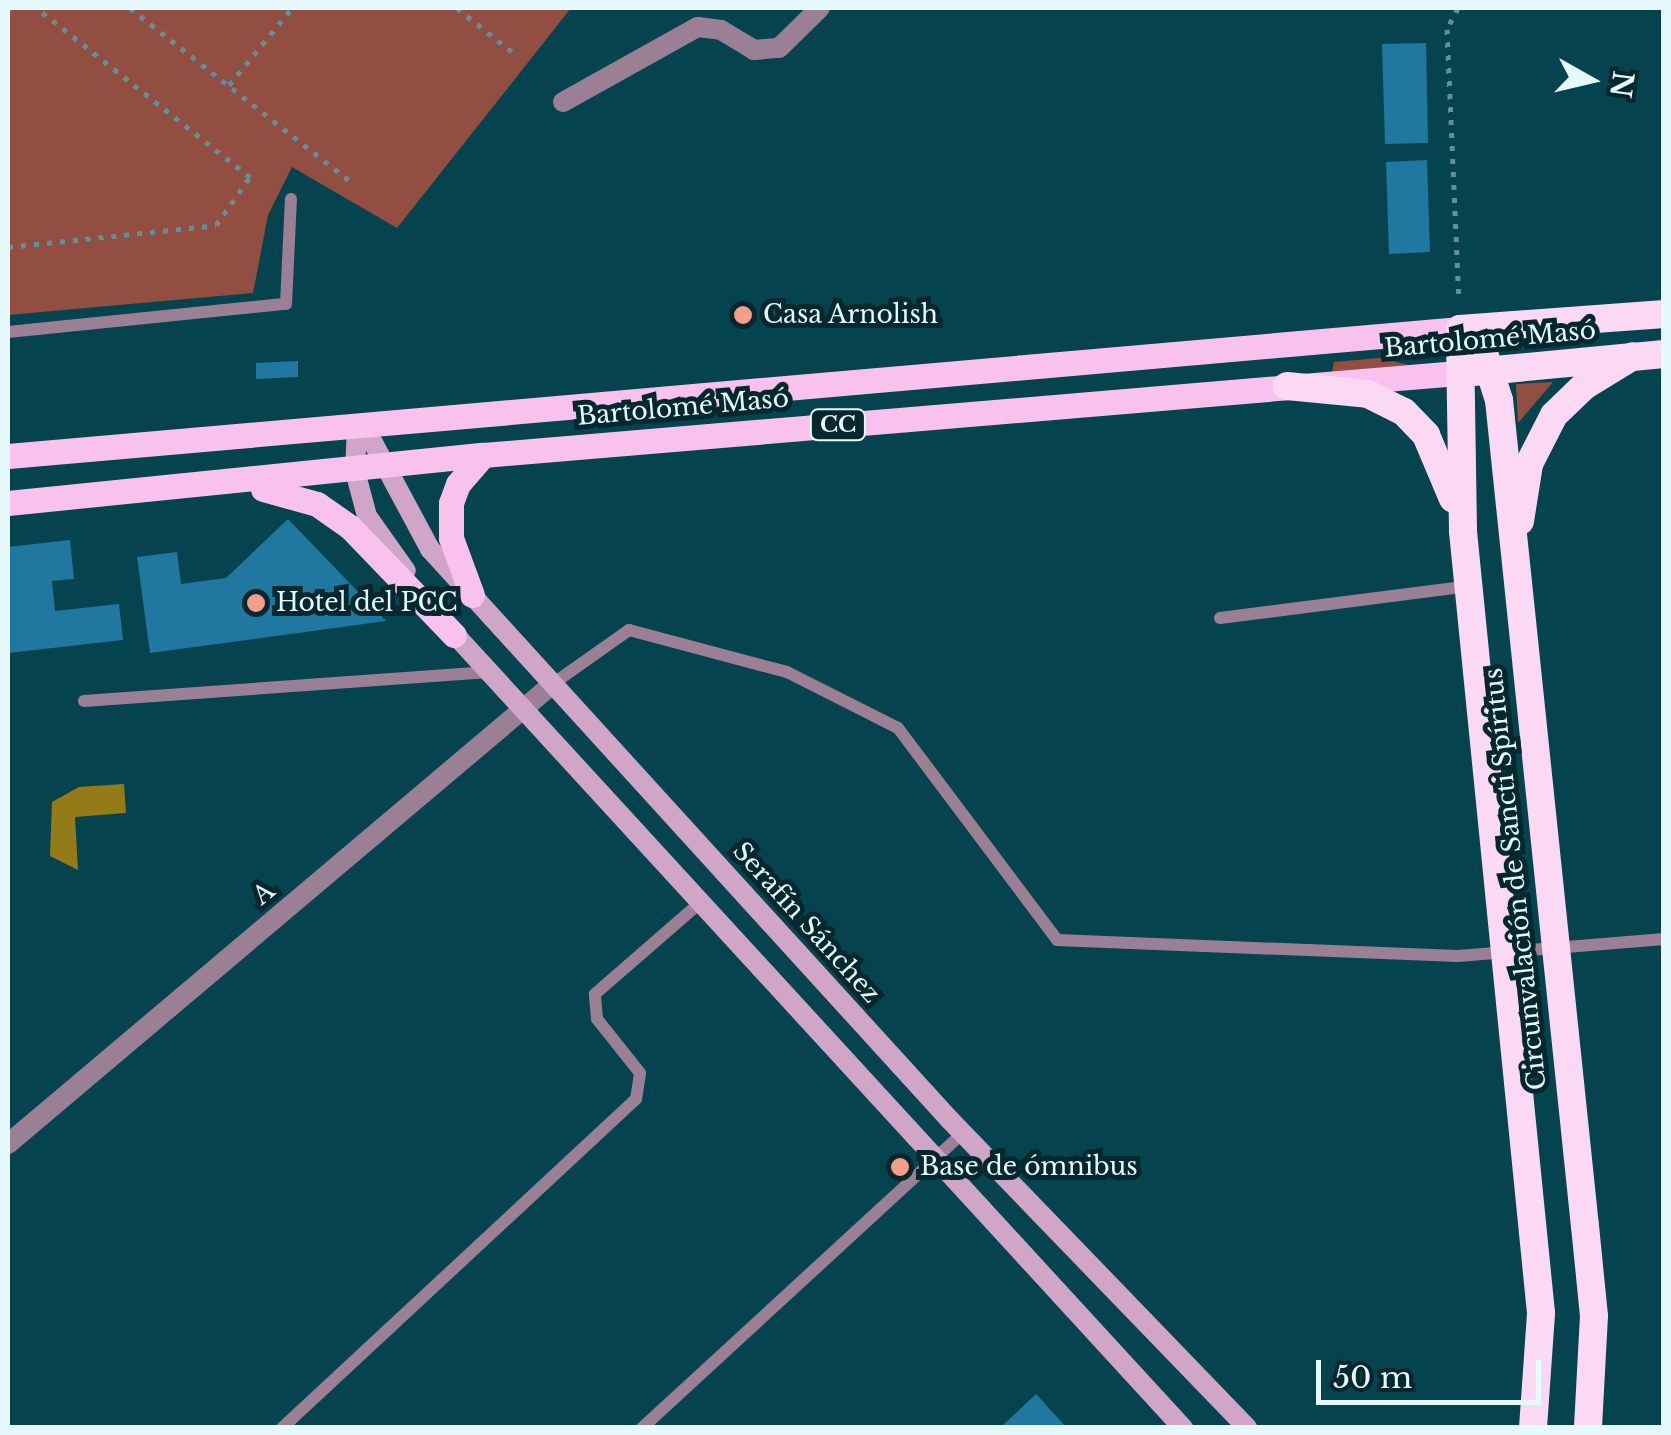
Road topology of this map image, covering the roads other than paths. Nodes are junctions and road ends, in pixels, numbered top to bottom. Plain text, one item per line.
1 (820, 8) edge
2 (563, 102) dead end
3 (291, 199) dead end
4 (1664, 314) edge
5 (1468, 328) junction
6 (8, 332) edge
7 (1664, 354) edge
8 (1633, 356) junction
9 (1490, 370) junction
10 (1458, 373) junction
11 (1287, 386) junction
12 (360, 426) junction
13 (484, 455) junction
14 (8, 456) edge
15 (388, 468) junction
16 (355, 471) junction
17 (218, 485) junction
18 (8, 503) edge
19 (1464, 531) junction
20 (1469, 586) junction
21 (472, 594) junction
22 (1518, 597) junction
23 (1220, 618) dead end
24 (454, 635) junction
25 (489, 672) junction
26 (554, 684) junction
27 (84, 701) dead end
28 (522, 707) junction
29 (700, 902) junction
30 (1664, 939) edge
31 (1552, 948) junction
32 (1505, 952) junction
33 (963, 1133) junction
34 (8, 1144) edge
35 (933, 1161) junction
36 (282, 1428) edge
37 (642, 1428) edge
38 (1184, 1428) edge
39 (1247, 1428) edge
40 (1533, 1428) edge
41 (1588, 1428) edge

1 - 2 street
3 - 6 lane
4 - 5 highway, Bartolomé Masó / CC
5 - 9 highway, Circunvalación de Sancti Spíritus
5 - 10 highway, Circunvalación de Sancti Spíritus
5 - 12 main road, Bartolomé Masó / CC
7 - 8 highway, Bartolomé Masó / CC
8 - 9 highway, Bartolomé Masó / CC
8 - 22 highway
9 - 10 highway, Bartolomé Masó / CC
9 - 22 highway, Circunvalación de Sancti Spíritus
10 - 11 main road, Bartolomé Masó / CC
10 - 19 highway, Circunvalación de Sancti Spíritus
11 - 13 main road, Bartolomé Masó / CC
11 - 19 highway
12 - 14 main road, Bartolomé Masó / CC
12 - 15 main road, Serafín Sánchez
12 - 16 main road
13 - 15 main road, Bartolomé Masó / CC
13 - 21 main road
15 - 16 main road, Bartolomé Masó / CC
15 - 21 main road, Serafín Sánchez
16 - 17 main road, Bartolomé Masó / CC
16 - 24 main road
17 - 18 main road, Bartolomé Masó / CC
17 - 24 main road
19 - 20 highway, Circunvalación de Sancti Spíritus
20 - 23 lane
20 - 32 highway, Circunvalación de Sancti Spíritus
21 - 26 main road, Serafín Sánchez
22 - 31 highway, Circunvalación de Sancti Spíritus
24 - 25 main road
25 - 27 lane
25 - 28 main road
26 - 28 street, A
26 - 32 lane
26 - 33 main road, Serafín Sánchez
28 - 29 main road
28 - 34 street, A
29 - 35 main road
29 - 36 lane
30 - 31 lane
31 - 32 lane
31 - 41 highway, Circunvalación de Sancti Spíritus
32 - 40 highway, Circunvalación de Sancti Spíritus
33 - 35 lane
33 - 39 main road, Serafín Sánchez
35 - 37 lane
35 - 38 main road

